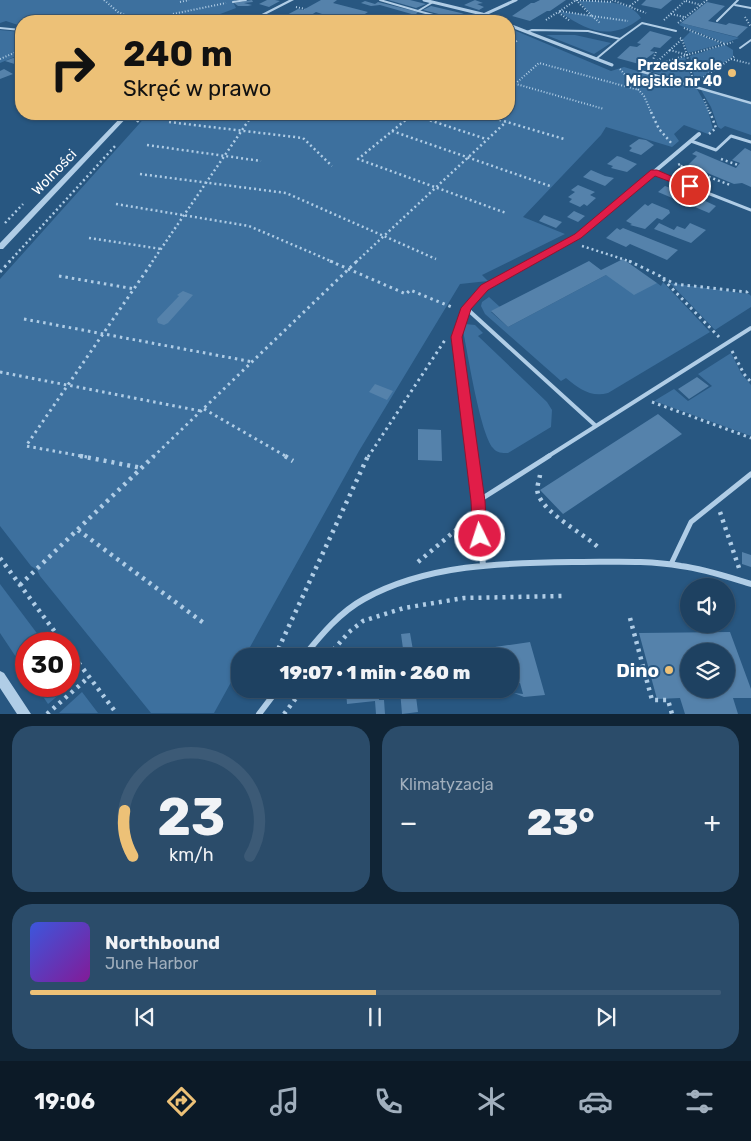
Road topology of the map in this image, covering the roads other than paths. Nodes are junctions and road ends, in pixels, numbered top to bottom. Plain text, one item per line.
1 (246, 0) edge
2 (292, 0) edge
3 (380, 0) edge
4 (424, 0) edge
5 (516, 0) edge
6 (738, 0) edge
7 (232, 2) road end
8 (433, 2) junction
9 (735, 5) junction
10 (751, 8) edge
11 (418, 11) junction
12 (482, 14) joint
13 (262, 15) edge
14 (433, 15) edge
15 (717, 21) dead end
16 (515, 27) edge
17 (0, 28) edge
18 (15, 29) edge
19 (676, 31) dead end
20 (527, 32) junction
21 (620, 39) junction
22 (751, 40) edge
23 (740, 48) dead end
24 (596, 59) junction
25 (612, 65) dead end
26 (640, 71) road end
27 (751, 103) edge
28 (121, 120) edge
29 (699, 134) dead end
30 (691, 141) junction
31 (751, 142) edge
32 (654, 172) junction
33 (751, 210) edge
34 (0, 247) edge
35 (466, 308) junction
36 (751, 328) edge
37 (596, 426) junction
38 (751, 474) edge
39 (478, 501) junction
40 (671, 564) junction
41 (483, 566) junction
42 (751, 584) edge
43 (311, 648) edge
44 (0, 676) edge
45 (271, 698) edge
46 (25, 714) edge
47 (259, 714) edge

1 - 7 lane
2 - 13 street
3 - 11 lane
4 - 8 street
5 - 12 street
6 - 9 lane
8 - 11 lane
8 - 12 street
9 - 10 lane
9 - 15 lane
11 - 14 lane
16 - 20 street
17 - 18 lane
19 - 21 lane
20 - 21 lane
20 - 24 street
21 - 24 lane
22 - 23 lane
24 - 25 street
26 - 27 street
28 - 34 street, Wolności
29 - 30 street
30 - 31 lane
30 - 32 street
32 - 33 lane
32 - 35 street
35 - 37 lane
35 - 39 street
36 - 37 lane
37 - 39 lane
38 - 40 lane
39 - 41 street
40 - 41 street
40 - 42 street
41 - 43 street
44 - 46 street
45 - 47 street

